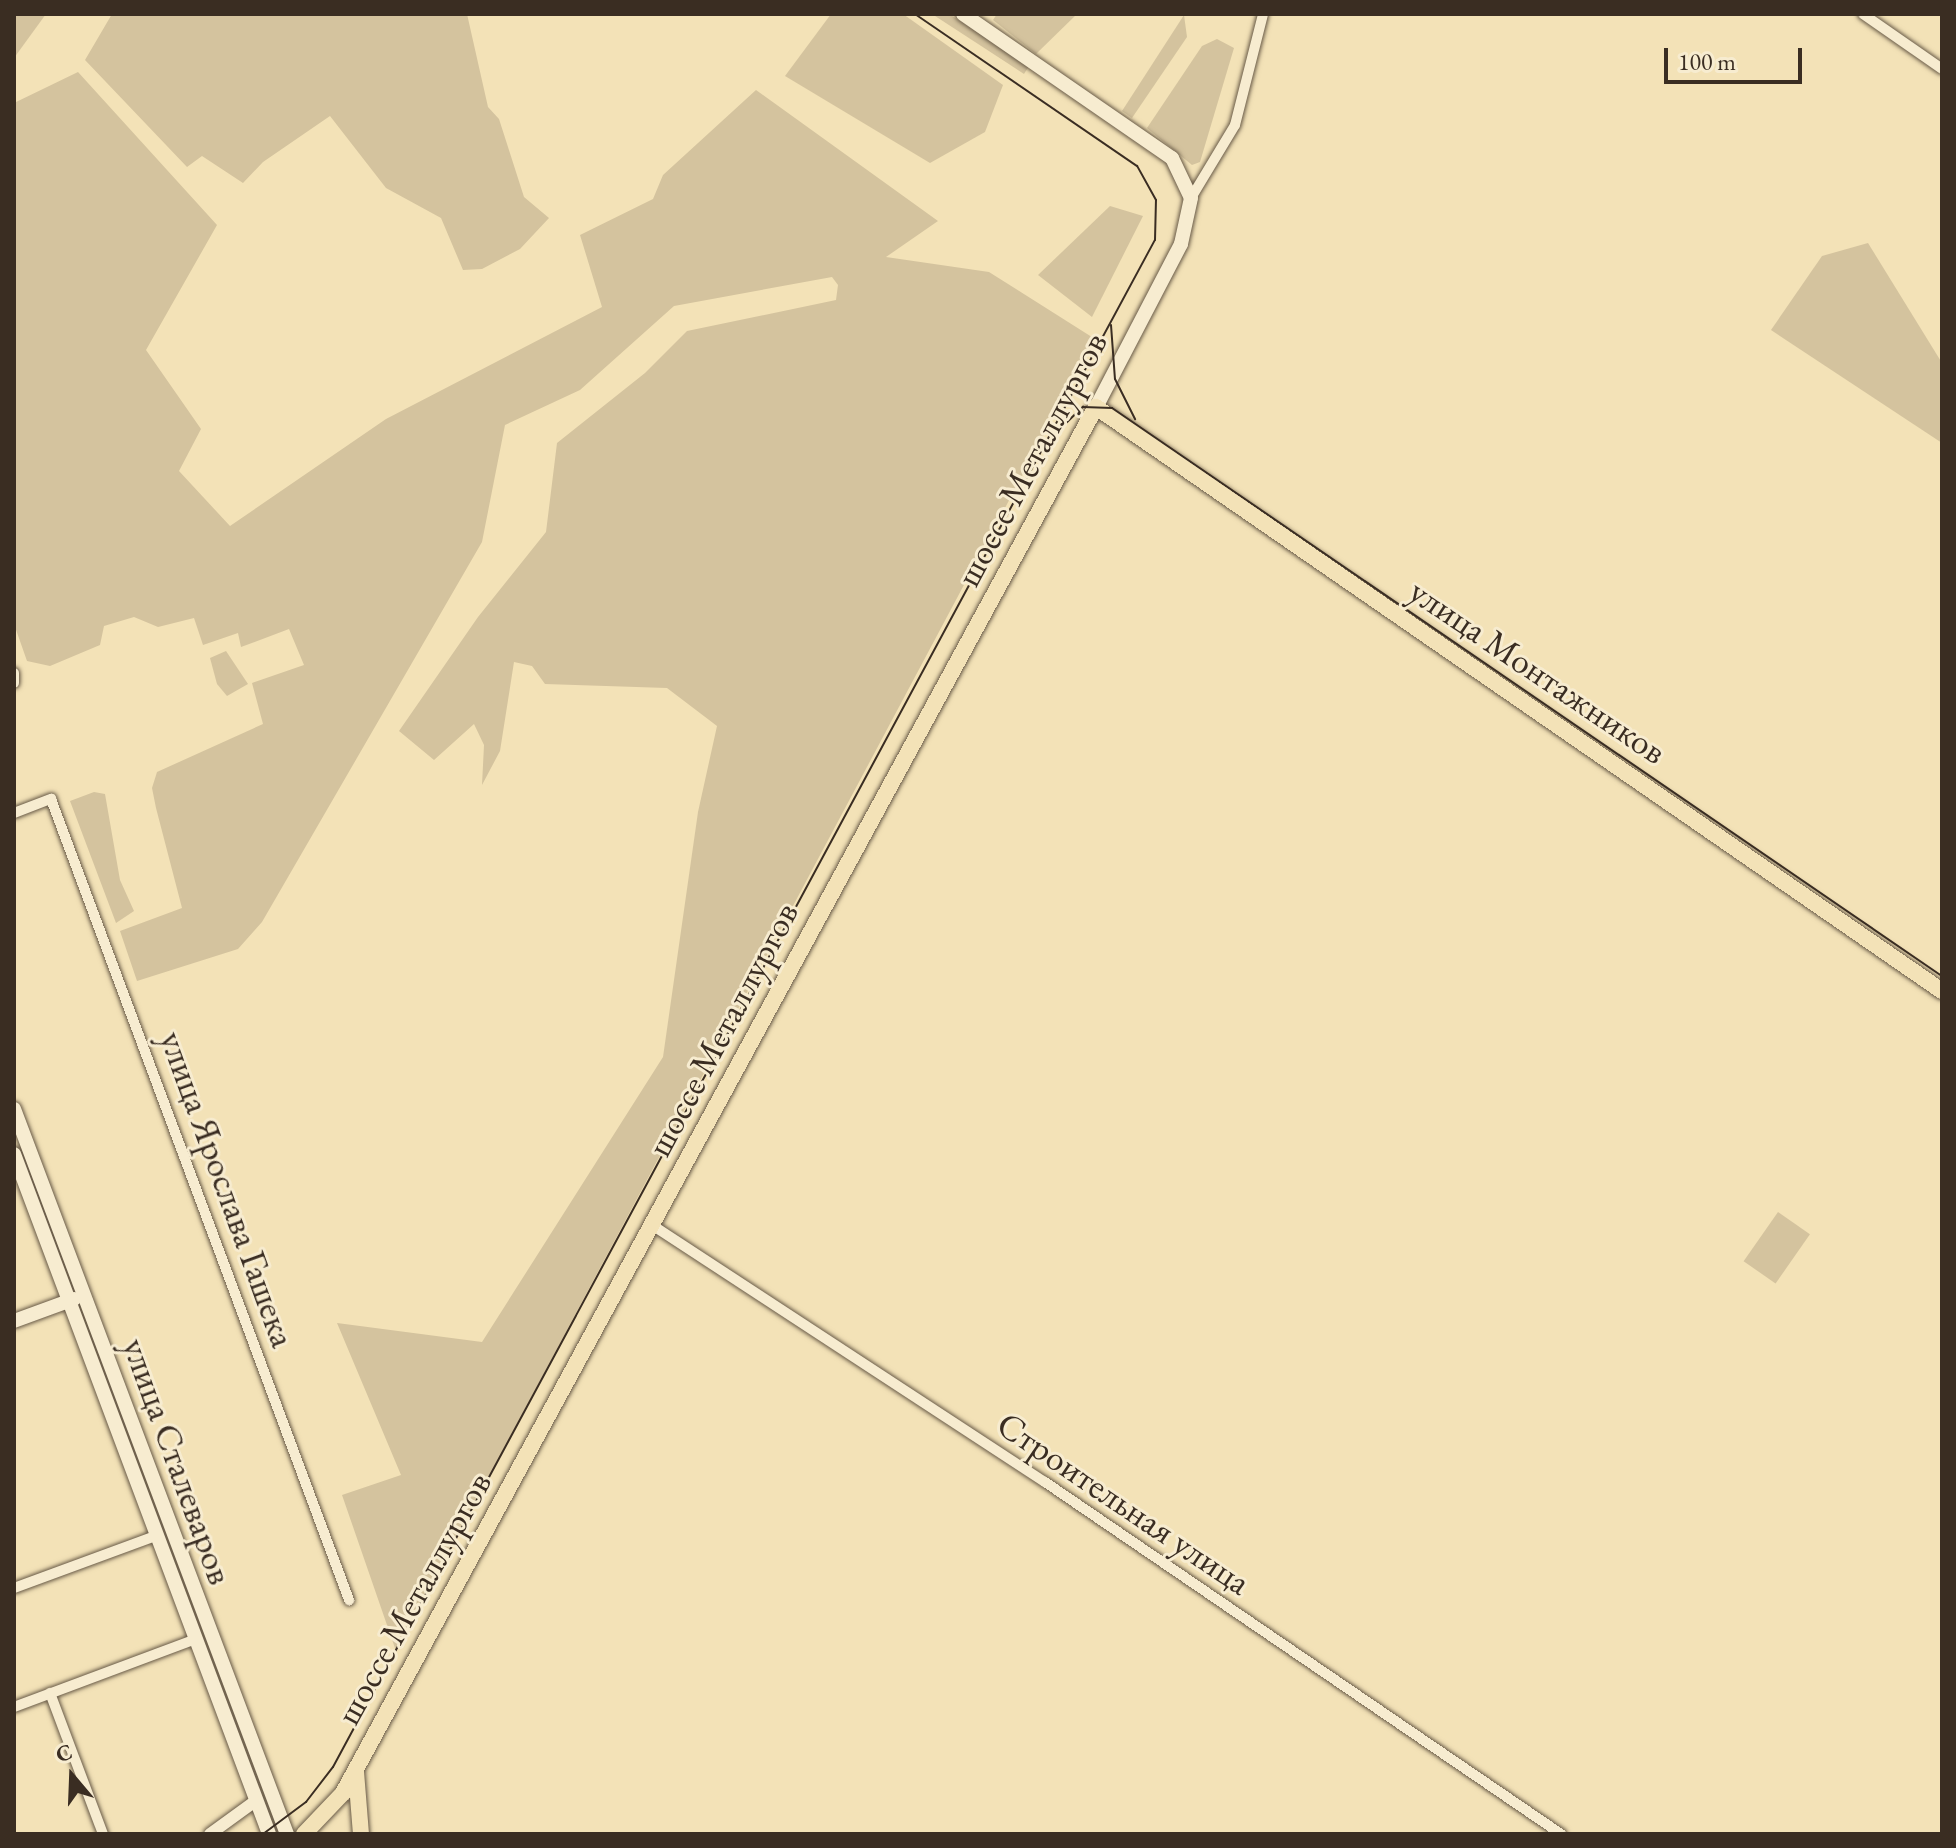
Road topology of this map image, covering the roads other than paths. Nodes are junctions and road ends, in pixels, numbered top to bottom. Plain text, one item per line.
1 (963, 14) edge
2 (1263, 14) edge
3 (1863, 14) edge
4 (1942, 69) edge
5 (1191, 198) junction
6 (1096, 407) junction
7 (14, 813) edge
8 (1942, 991) edge
9 (14, 1109) edge
10 (14, 1154) edge
11 (652, 1225) junction
12 (83, 1295) junction
13 (68, 1301) junction
14 (14, 1321) edge
15 (155, 1536) junction
16 (14, 1588) edge
17 (349, 1600) dead end
18 (210, 1634) junction
19 (193, 1640) junction
20 (50, 1693) junction
21 (14, 1707) edge
22 (356, 1767) junction
23 (270, 1796) junction
24 (254, 1802) junction
25 (103, 1834) edge
26 (210, 1834) edge
27 (269, 1834) edge
28 (287, 1834) edge
29 (304, 1834) edge
30 (361, 1834) edge
31 (1561, 1834) edge

1 - 5 main road
2 - 5 street
3 - 4 street
5 - 6 main road, шоссе Металлургов
6 - 8 main road, улица Монтажников
6 - 11 main road, шоссе Металлургов
7 - 17 street, улица Ярослава Гашека
9 - 12 main road, улица Сталеваров
10 - 13 main road, улица Сталеваров
11 - 22 main road, шоссе Металлургов
11 - 31 street, Строительная улица
12 - 13 main road
12 - 18 main road, улица Сталеваров
13 - 14 main road
13 - 15 main road, улица Сталеваров
15 - 16 street
15 - 19 main road, улица Сталеваров
18 - 19 main road
18 - 23 main road, улица Сталеваров
19 - 20 street
19 - 24 main road, улица Сталеваров
20 - 21 street
20 - 25 street
22 - 29 main road, шоссе Металлургов
22 - 30 main road
23 - 24 main road
23 - 28 main road, улица Сталеваров
24 - 26 street
24 - 27 main road, улица Сталеваров

